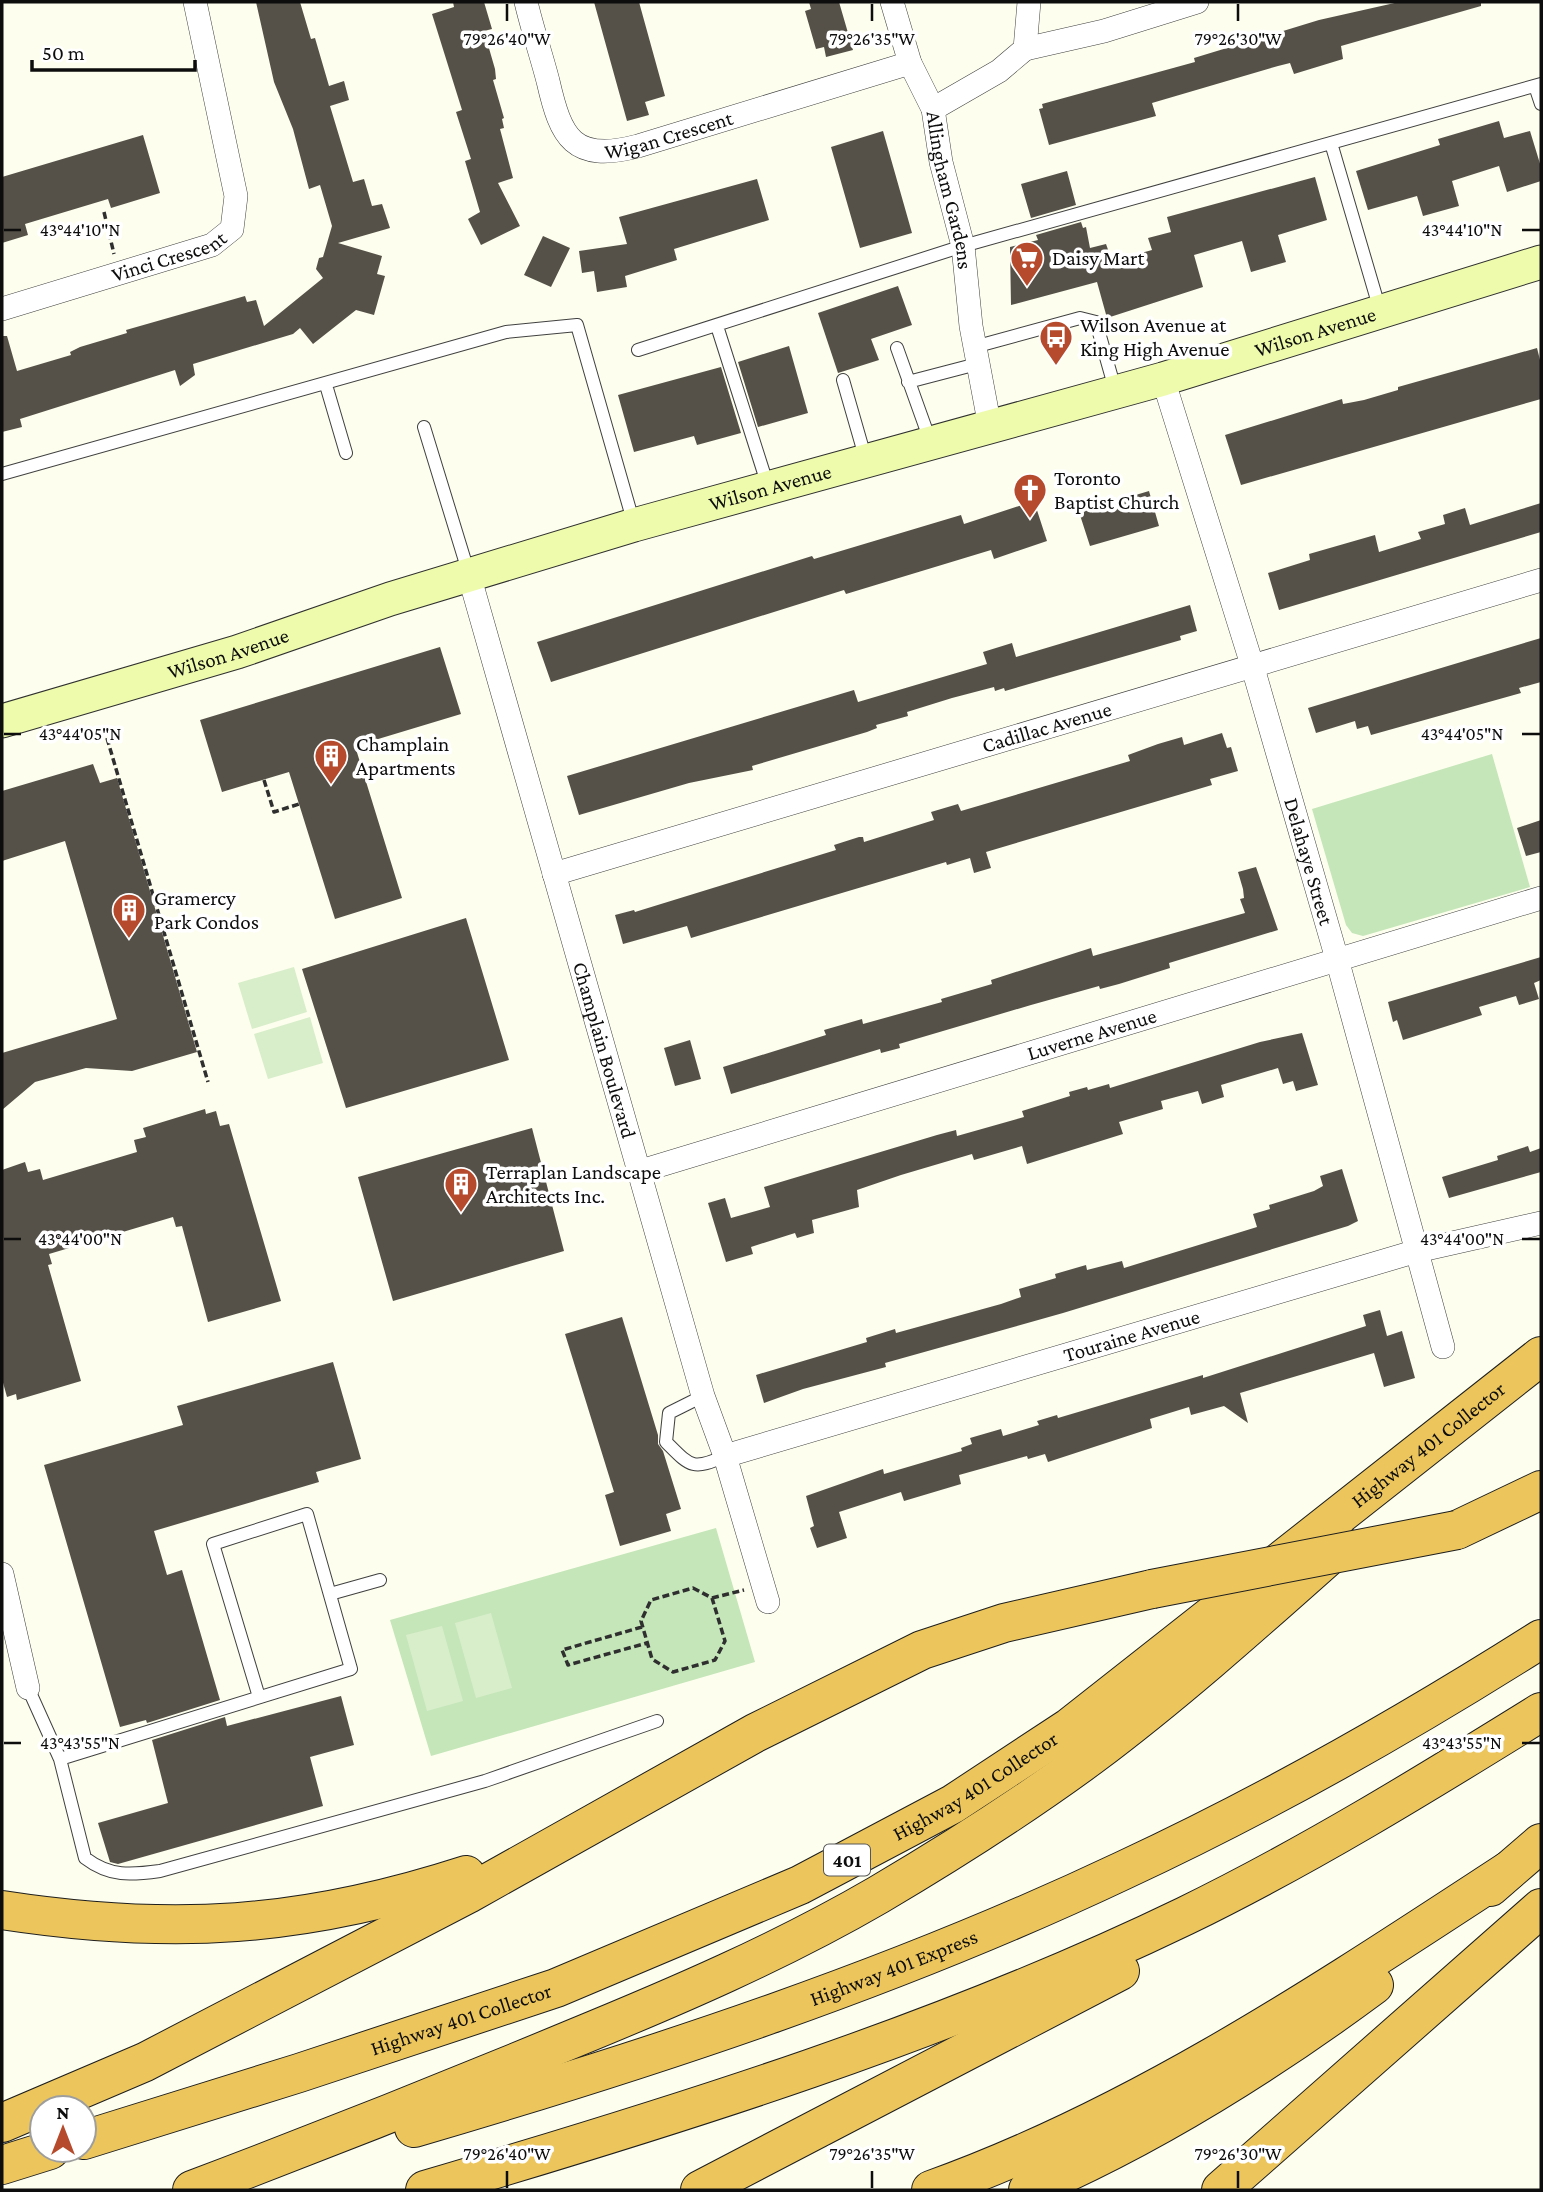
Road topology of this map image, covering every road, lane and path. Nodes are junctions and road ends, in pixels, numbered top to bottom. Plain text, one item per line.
1 (195, 2) edge
2 (526, 2) edge
3 (892, 2) edge
4 (1029, 2) edge
5 (1198, 2) edge
6 (1025, 49) junction
7 (911, 63) junction
8 (1538, 85) edge
9 (1541, 104) edge
10 (933, 109) junction
11 (1331, 143) junction
12 (104, 212) dead end
13 (963, 246) junction
14 (1541, 262) edge
15 (120, 275) junction
16 (2, 309) edge
17 (1380, 311) junction
18 (717, 326) junction
19 (897, 348) dead end
20 (638, 350) dead end
21 (976, 356) junction
22 (1163, 379) junction
23 (843, 380) dead end
24 (908, 382) junction
25 (326, 385) junction
26 (1116, 392) junction
27 (424, 427) dead end
28 (990, 427) junction
29 (931, 443) junction
30 (345, 453) dead end
31 (866, 461) junction
32 (2, 474) edge
33 (769, 488) junction
34 (634, 525) junction
35 (469, 575) junction
36 (1541, 580) edge
37 (1253, 668) junction
38 (2, 721) edge
39 (104, 728) dead end
40 (264, 780) dead end
41 (299, 804) dead end
42 (554, 874) junction
43 (1541, 898) edge
44 (1337, 959) junction
45 (208, 1082) dead end
46 (641, 1171) junction
47 (1541, 1223) edge
48 (1417, 1251) junction
49 (1443, 1347) dead end
50 (1541, 1356) edge
51 (1504, 1384) junction
52 (703, 1396) junction
53 (724, 1456) junction
54 (1541, 1490) edge
55 (1541, 1517) edge
56 (1457, 1530) junction
57 (2, 1574) edge
58 (380, 1580) dead end
59 (765, 1593) joint
60 (330, 1594) junction
61 (712, 1598) junction
62 (642, 1627) junction
63 (1541, 1639) edge
64 (647, 1643) junction
65 (28, 1688) joint
66 (259, 1697) junction
67 (1541, 1712) edge
68 (657, 1721) dead end
69 (60, 1759) junction
70 (570, 1837) junction
71 (1541, 1843) edge
72 (1279, 1867) junction
73 (1508, 1871) junction
74 (1541, 1908) edge
75 (2, 1910) edge
76 (91, 2087) junction
77 (2, 2112) edge
78 (2, 2123) edge
79 (98, 2136) edge
80 (28, 2157) edge
81 (2, 2165) edge
82 (192, 2190) edge
83 (200, 2190) edge
84 (425, 2190) edge
85 (700, 2190) edge
86 (931, 2190) edge
87 (1028, 2190) edge
88 (1221, 2190) edge

1 - 15 street, Vinci Crescent
2 - 7 street, Wigan Crescent
3 - 7 street
4 - 6 street
5 - 6 street
6 - 10 street, Allingham Gardens
7 - 10 street
8 - 9 lane
8 - 11 lane
10 - 13 street, Allingham Gardens
11 - 13 lane
11 - 17 lane
12 - 15 path
13 - 18 lane
13 - 21 street, Allingham Gardens
14 - 17 main road, Wilson Avenue
15 - 16 street, Vinci Crescent
17 - 22 main road, Wilson Avenue
18 - 20 lane
18 - 33 lane
19 - 24 lane
21 - 24 lane
21 - 26 lane
21 - 28 street, Allingham Gardens
22 - 26 main road, Wilson Avenue
22 - 37 street, Delahaye Street
23 - 31 lane
24 - 29 lane
25 - 30 lane
25 - 32 lane
25 - 34 lane
26 - 28 main road, Wilson Avenue
27 - 35 lane
28 - 29 main road, Wilson Avenue
29 - 31 main road, Wilson Avenue
31 - 33 main road, Wilson Avenue
33 - 34 main road, Wilson Avenue
34 - 35 main road, Wilson Avenue
35 - 38 main road, Wilson Avenue
35 - 42 street, Champlain Boulevard
36 - 37 street, Cadillac Avenue
37 - 42 street, Cadillac Avenue
37 - 44 street, Delahaye Street
39 - 45 path
40 - 41 path
42 - 46 street, Champlain Boulevard
43 - 44 street, Luverne Avenue
44 - 46 street, Luverne Avenue
44 - 48 street, Delahaye Street
46 - 52 street, Champlain Boulevard
47 - 48 street, Touraine Avenue
48 - 49 street, Delahaye Street
48 - 53 street, Touraine Avenue
50 - 51 highway, Highway 401 Collector / 401
51 - 79 highway, Highway 401 Collector / 401
51 - 82 highway
52 - 53 street, Champlain Boulevard
52 - 53 lane
53 - 59 street, Champlain Boulevard
54 - 56 highway
55 - 56 highway
56 - 70 highway, bridge
57 - 65 street
58 - 60 lane
59 - 61 path
60 - 66 lane
60 - 66 lane
61 - 62 path
61 - 64 path
62 - 64 path
62 - 64 path
63 - 83 highway, Highway 401 Express
65 - 69 lane
66 - 69 lane
67 - 72 highway
68 - 69 lane
70 - 75 highway
70 - 76 highway
71 - 73 highway
72 - 84 highway
72 - 85 highway
73 - 86 highway
73 - 87 highway
74 - 88 highway
76 - 77 highway
76 - 78 highway
80 - 81 highway

